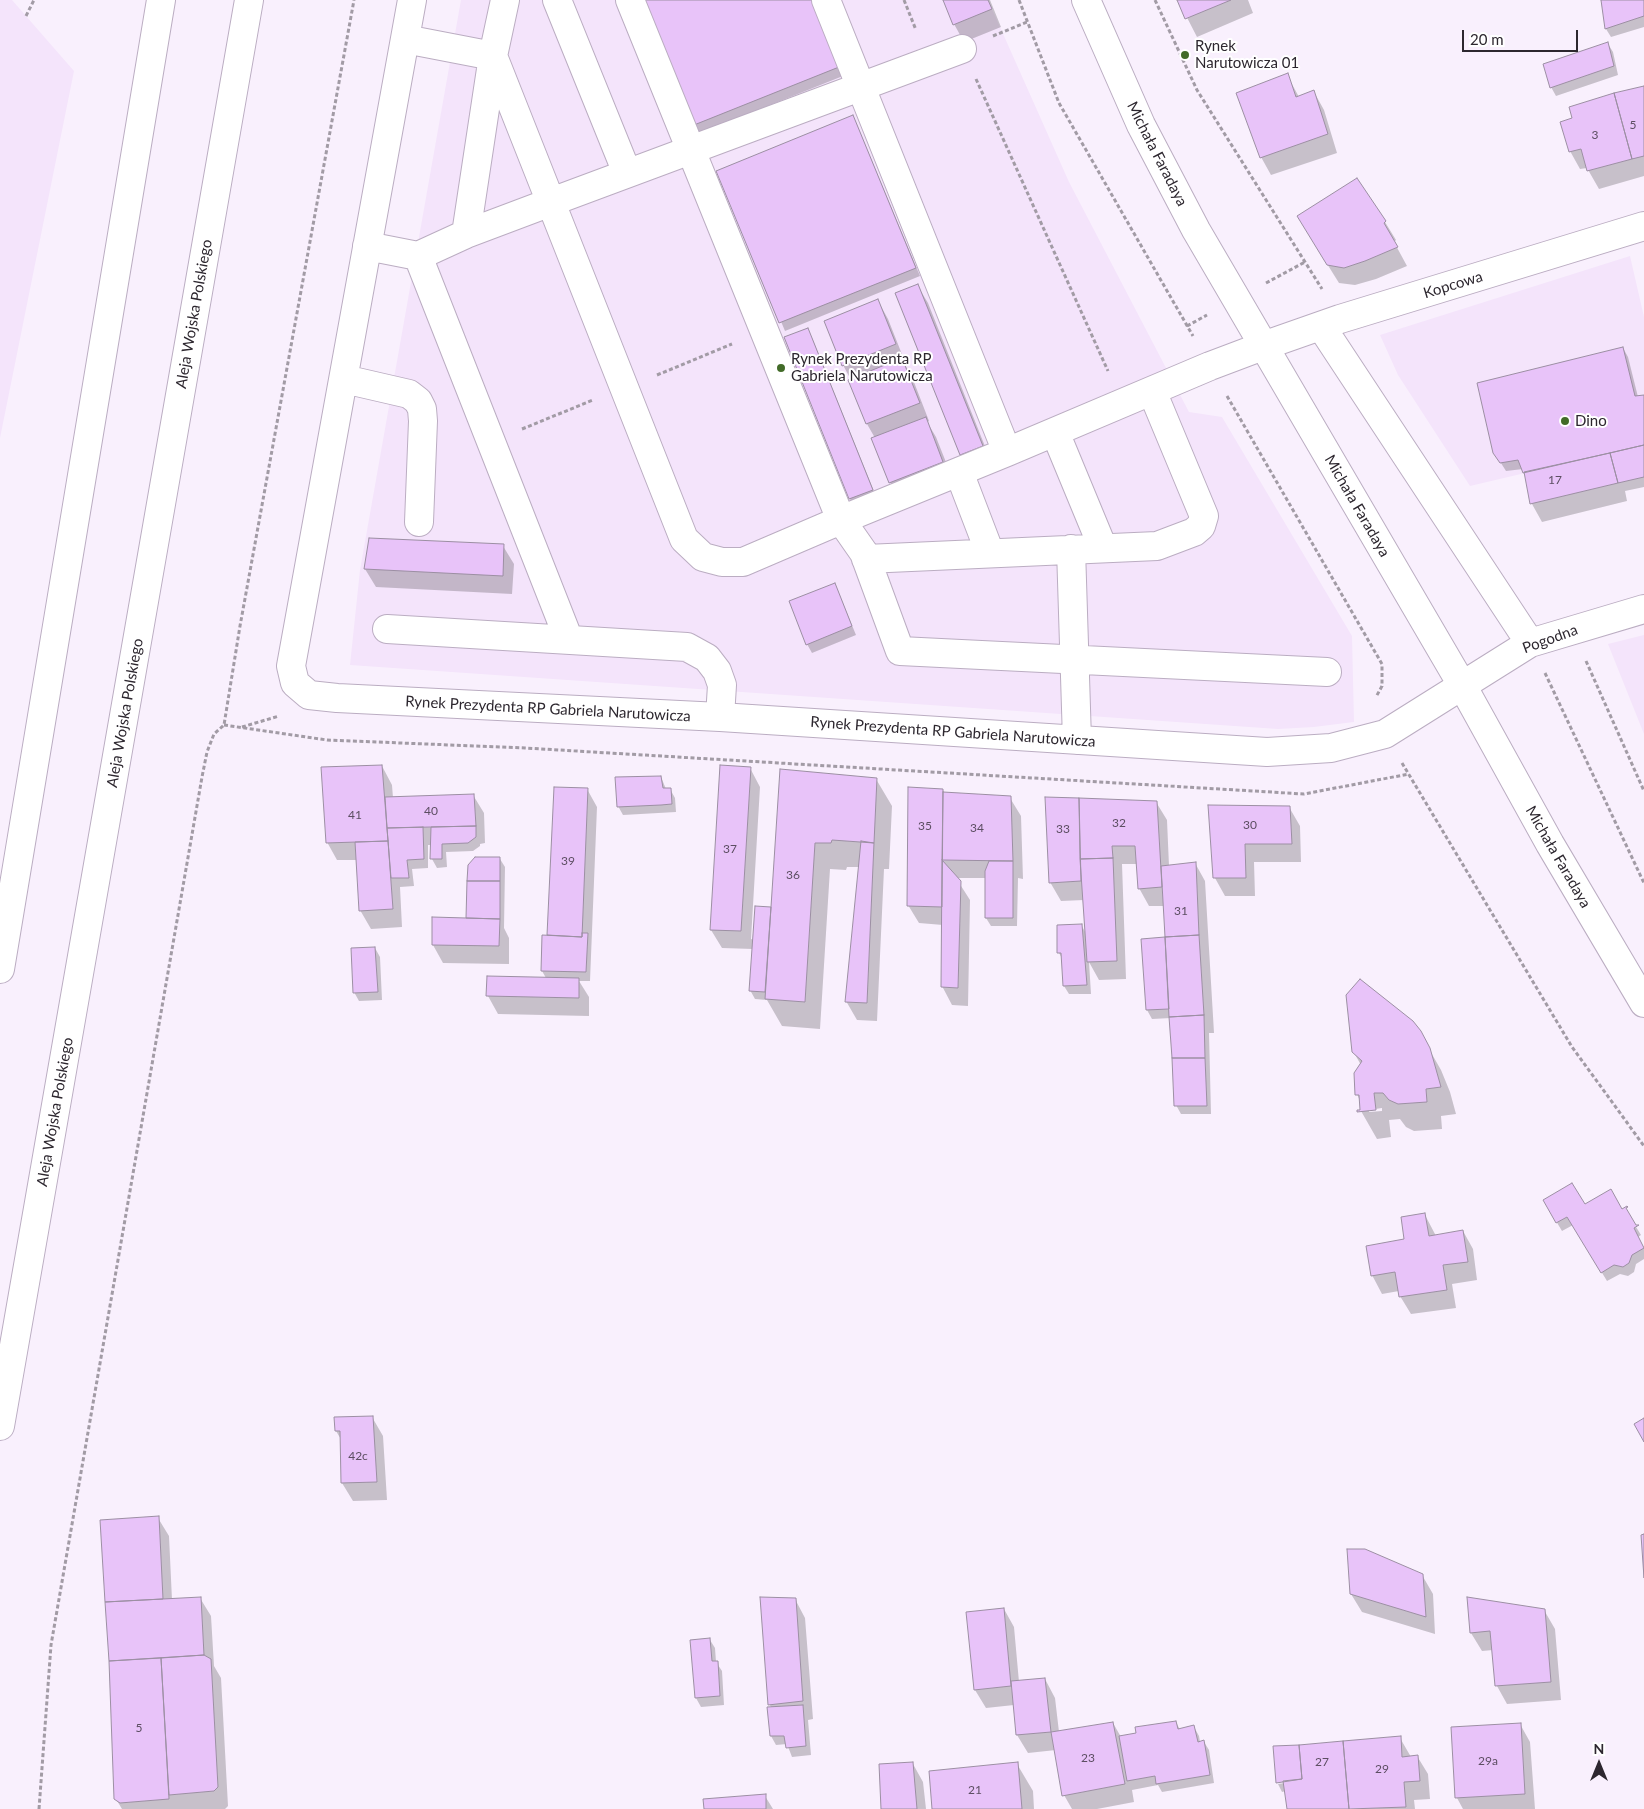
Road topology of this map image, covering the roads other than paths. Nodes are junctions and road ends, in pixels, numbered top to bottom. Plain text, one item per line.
1 (161, 0) edge
2 (249, 0) edge
3 (412, 0) edge
4 (505, 0) edge
5 (557, 0) edge
6 (630, 0) edge
7 (826, 0) edge
8 (1086, 0) edge
9 (405, 40) junction
10 (962, 49) road end
11 (493, 56) junction
12 (861, 86) junction
13 (691, 149) junction
14 (627, 173) junction
15 (551, 202) junction
16 (1644, 226) edge
17 (466, 234) junction
18 (368, 246) junction
19 (418, 256) junction
20 (1321, 326) junction
21 (1263, 346) junction
22 (344, 379) junction
23 (1152, 391) junction
24 (1055, 432) junction
25 (1007, 452) junction
26 (959, 472) junction
27 (841, 520) junction
28 (418, 522) dead end
29 (1103, 548) junction
30 (1071, 550) junction
31 (990, 553) junction
32 (866, 559) junction
33 (1644, 609) edge
34 (387, 629) dead end
35 (569, 640) junction
36 (1530, 643) junction
37 (1076, 660) junction
38 (1327, 672) dead end
39 (1462, 685) junction
40 (720, 717) junction
41 (1077, 740) junction
42 (0, 969) edge
43 (1644, 1003) edge
44 (0, 1426) edge

1 - 42 street
2 - 44 street, Aleja Wojska Polskiego
3 - 9 street, Rynek Prezydenta RP Gabriela Narutowicza
4 - 11 street
5 - 14 street
6 - 13 street
7 - 12 street
8 - 21 street, Michała Faradaya
9 - 11 street
9 - 18 street, Rynek Prezydenta RP Gabriela Narutowicza
10 - 12 street
11 - 15 street, Kopcowa
11 - 17 street
12 - 13 street
12 - 25 street
13 - 14 street
13 - 27 street
14 - 15 street
15 - 17 street
15 - 27 street, Kopcowa
16 - 20 street, Kopcowa
17 - 19 street
18 - 19 street
18 - 22 street, Rynek Prezydenta RP Gabriela Narutowicza
19 - 35 street
20 - 21 street, Kopcowa
20 - 36 street
21 - 23 street, Kopcowa
21 - 39 street, Michała Faradaya
22 - 28 street
22 - 40 street, Rynek Prezydenta RP Gabriela Narutowicza
23 - 24 street, Kopcowa
23 - 29 street
24 - 25 street, Kopcowa
24 - 29 street
25 - 26 street, Kopcowa
26 - 27 street, Kopcowa
26 - 31 street
27 - 32 street
29 - 30 street
30 - 31 street
30 - 37 street
31 - 32 street
32 - 37 street
33 - 36 street, Pogodna
34 - 35 street
35 - 40 street
36 - 39 street, Pogodna
37 - 38 street
37 - 41 street
39 - 41 street, Rynek Prezydenta RP Gabriela Narutowicza
39 - 43 street, Michała Faradaya
40 - 41 street, Rynek Prezydenta RP Gabriela Narutowicza

